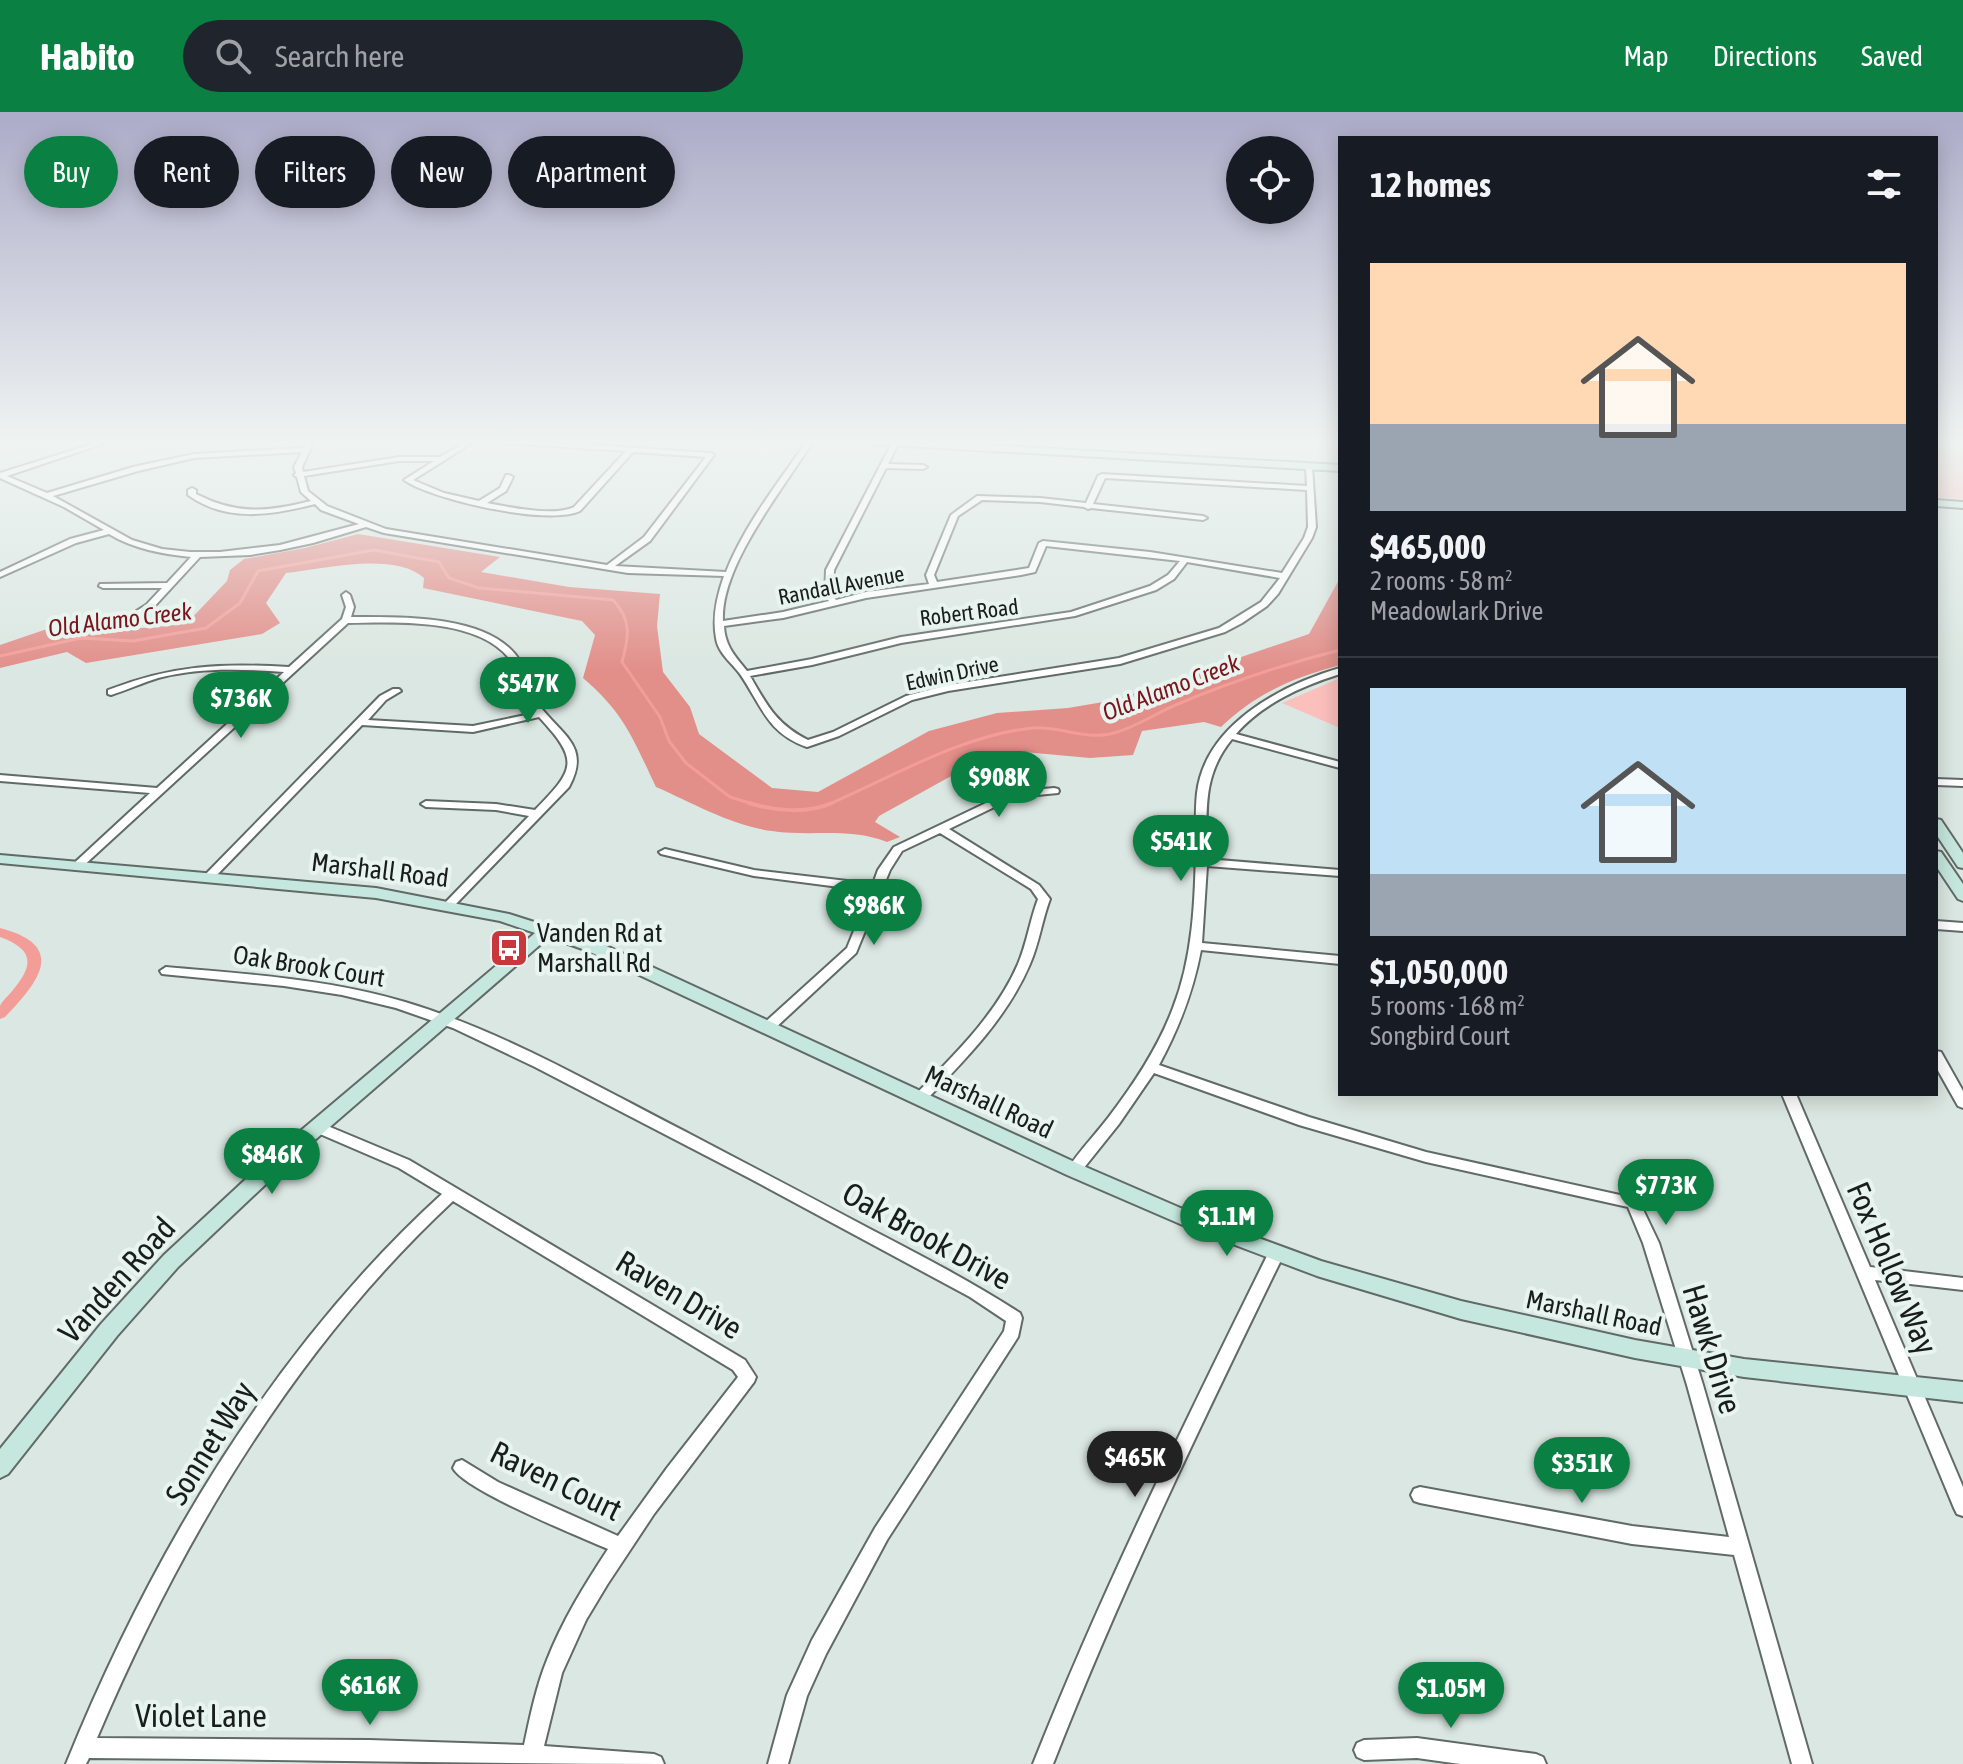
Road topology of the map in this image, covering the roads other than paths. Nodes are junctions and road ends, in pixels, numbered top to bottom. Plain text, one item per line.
1 (86, 518) edge
2 (349, 518) edge
3 (663, 518) edge
4 (761, 518) edge
5 (856, 518) edge
6 (953, 518) edge
7 (1312, 518) edge
8 (363, 525) junction
9 (110, 531) junction
10 (199, 553) junction
11 (1185, 560) junction
12 (608, 568) junction
13 (726, 574) junction
14 (0, 575) edge
15 (1285, 576) junction
16 (168, 585) junction
17 (103, 586) dead end
18 (934, 586) junction
19 (346, 595) dead end
20 (833, 601) junction
21 (135, 616) dead end
22 (346, 620) junction
23 (718, 624) junction
24 (292, 670) junction
25 (1338, 672) edge
26 (745, 674) junction
27 (396, 691) dead end
28 (111, 692) dead end
29 (541, 714) junction
30 (360, 722) junction
31 (1230, 735) junction
32 (1338, 764) edge
33 (0, 778) edge
34 (1938, 782) edge
35 (1963, 783) edge
36 (160, 791) junction
37 (1054, 791) dead end
38 (426, 804) dead end
39 (539, 814) junction
40 (1938, 826) edge
41 (941, 829) junction
42 (665, 852) dead end
43 (1938, 858) edge
44 (0, 859) edge
45 (1200, 862) junction
46 (1963, 864) edge
47 (77, 866) junction
48 (1338, 873) edge
49 (208, 878) junction
50 (876, 888) junction
51 (1963, 896) edge
52 (449, 905) junction
53 (1938, 925) edge
54 (1963, 927) edge
55 (548, 930) junction
56 (1196, 946) junction
57 (1338, 960) edge
58 (166, 971) dead end
59 (443, 1019) junction
60 (768, 1027) junction
61 (1938, 1059) edge
62 (1151, 1067) junction
63 (1790, 1096) edge
64 (920, 1098) junction
65 (1963, 1103) edge
66 (318, 1127) junction
67 (1074, 1170) junction
68 (452, 1193) junction
69 (1276, 1254) junction
70 (1864, 1273) junction
71 (1963, 1284) edge
72 (1686, 1359) junction
73 (1911, 1386) junction
74 (1963, 1392) edge
75 (0, 1467) edge
76 (462, 1468) dead end
77 (1420, 1495) dead end
78 (1963, 1508) edge
79 (623, 1547) junction
80 (1739, 1547) junction
81 (1364, 1750) dead end
82 (532, 1754) junction
83 (79, 1756) edge
84 (654, 1764) edge
85 (778, 1764) edge
86 (1043, 1764) edge
87 (1536, 1764) edge
88 (1802, 1764) edge

1 - 9 street
2 - 8 street
3 - 12 street
4 - 13 street
5 - 20 street
6 - 18 street
7 - 15 street, Edwin Drive
8 - 10 street
8 - 12 street
9 - 10 street
9 - 14 street
10 - 16 street
11 - 15 street, Randall Avenue
11 - 18 street, Randall Avenue
11 - 26 street, Robert Road
12 - 13 street
13 - 23 street
15 - 26 street, Edwin Drive
16 - 17 street
16 - 21 street
18 - 20 street, Randall Avenue
19 - 22 street
20 - 23 street, Randall Avenue
22 - 24 street
22 - 29 street
23 - 26 street, Edwin Drive
24 - 28 street
24 - 36 street
25 - 31 street
27 - 30 street
29 - 30 street
29 - 39 street
30 - 49 street
31 - 32 street
31 - 45 street
33 - 36 street
34 - 35 street
36 - 47 street
37 - 41 street
38 - 39 street
39 - 52 street
40 - 46 street
41 - 50 street
41 - 64 street
42 - 50 street
43 - 51 street
44 - 47 street, Marshall Road
45 - 48 street
45 - 56 street
47 - 49 street, Marshall Road
49 - 52 street, Marshall Road
50 - 60 street
52 - 55 street, Marshall Road
53 - 54 street
55 - 59 street, Vanden Road
55 - 60 street, Marshall Road
56 - 57 street
56 - 62 street
58 - 59 street, Oak Brook Court
59 - 66 street, Vanden Road
59 - 85 street, Oak Brook Drive
60 - 64 street, Marshall Road
61 - 65 street
62 - 67 street
62 - 72 street, Hawk Drive
63 - 70 street, Fox Hollow Way
64 - 67 street, Marshall Road
66 - 68 street, Raven Drive
66 - 75 street, Vanden Road
67 - 69 street, Marshall Road
68 - 79 street, Raven Drive
68 - 83 street, Sonnet Way
69 - 72 street, Marshall Road
69 - 86 street
70 - 71 street
70 - 73 street, Fox Hollow Way
72 - 73 street, Marshall Road
72 - 80 street, Hawk Drive
73 - 74 street, Marshall Road
73 - 78 street, Fox Hollow Way
76 - 79 street, Raven Court
77 - 80 street
79 - 82 street, Raven Drive
80 - 88 street, Hawk Drive
81 - 87 street
82 - 83 street, Violet Lane
82 - 84 street, Violet Lane

